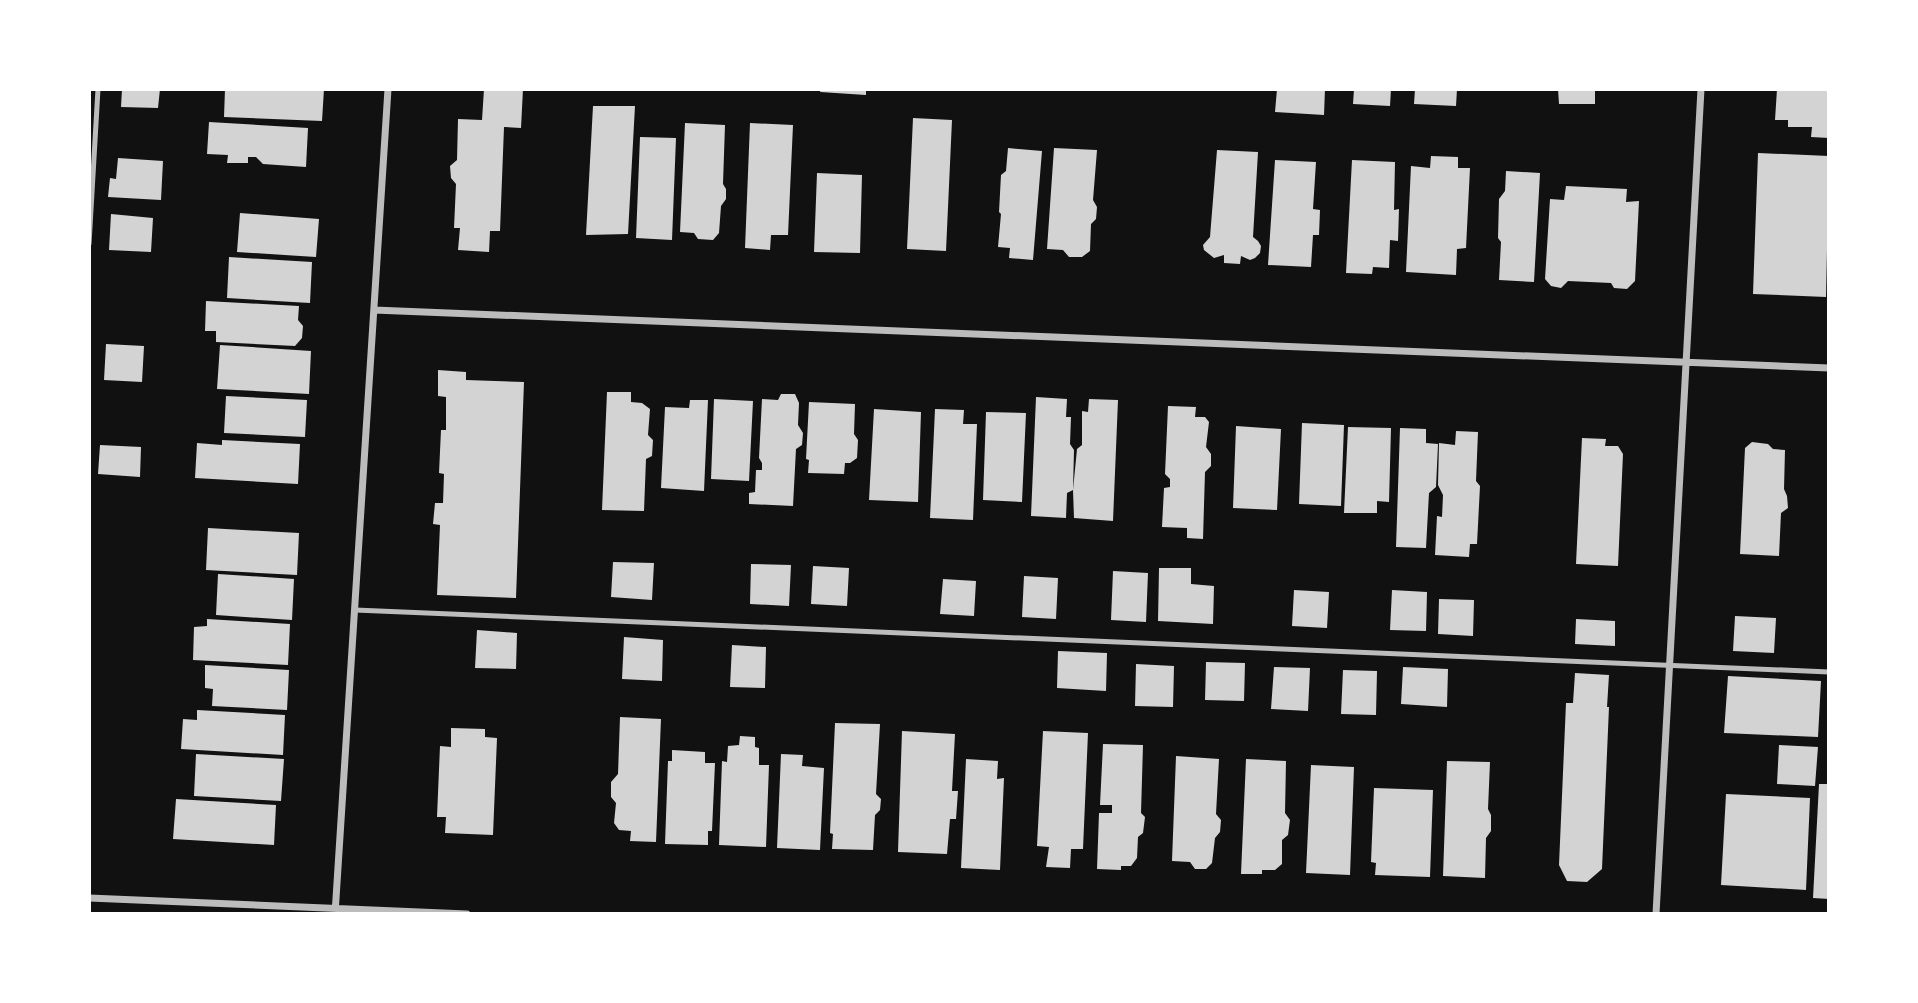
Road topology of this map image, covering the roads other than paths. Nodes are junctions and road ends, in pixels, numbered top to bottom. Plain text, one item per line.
1 (98, 89) edge
2 (388, 89) edge
3 (1701, 89) edge
4 (89, 244) edge
5 (374, 310) junction
6 (1686, 362) junction
7 (1829, 368) edge
8 (355, 610) junction
9 (1669, 665) junction
10 (1829, 672) edge
11 (89, 898) edge
12 (335, 911) edge
13 (467, 914) edge
14 (1656, 914) edge

1 - 4 lane
2 - 5 street
3 - 6 street
5 - 6 street
5 - 8 street
6 - 7 street
6 - 9 street
8 - 9 lane
8 - 12 street
9 - 10 lane
9 - 14 street
11 - 12 street
12 - 13 street

